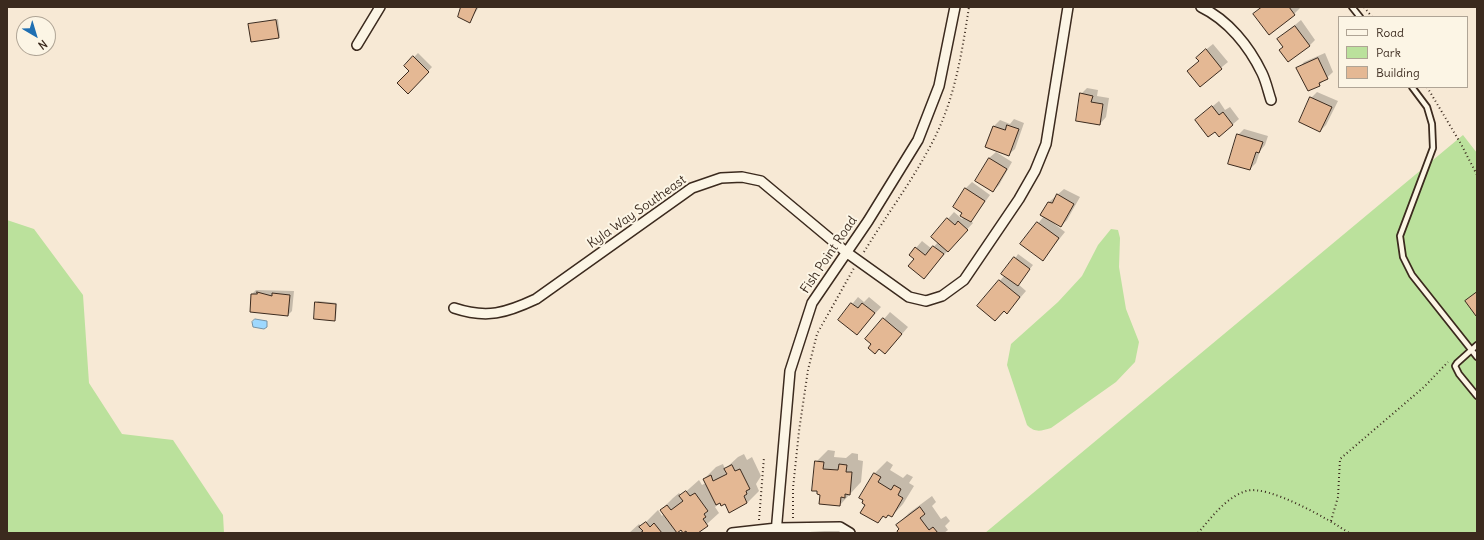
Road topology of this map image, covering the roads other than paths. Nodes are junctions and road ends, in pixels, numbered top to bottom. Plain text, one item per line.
1 (380, 7) edge
2 (955, 7) edge
3 (1068, 7) edge
4 (1201, 7) edge
5 (1352, 7) edge
6 (1359, 16) edge
7 (357, 45) dead end
8 (1413, 88) edge
9 (1271, 100) dead end
10 (846, 252) junction
11 (454, 308) dead end
12 (1477, 345) edge
13 (1471, 350) junction
14 (1477, 357) edge
15 (1477, 396) edge
16 (777, 530) edge
17 (732, 533) edge
18 (850, 533) edge

1 - 7 street
2 - 10 street, Fish Point Road
3 - 10 street, Kyla Way Southeast
4 - 9 street
5 - 6 lane
8 - 13 lane
10 - 11 street, Kyla Way Southeast
10 - 16 street, Fish Point Road
12 - 13 lane
13 - 14 lane
13 - 15 lane
16 - 17 street
16 - 18 street

